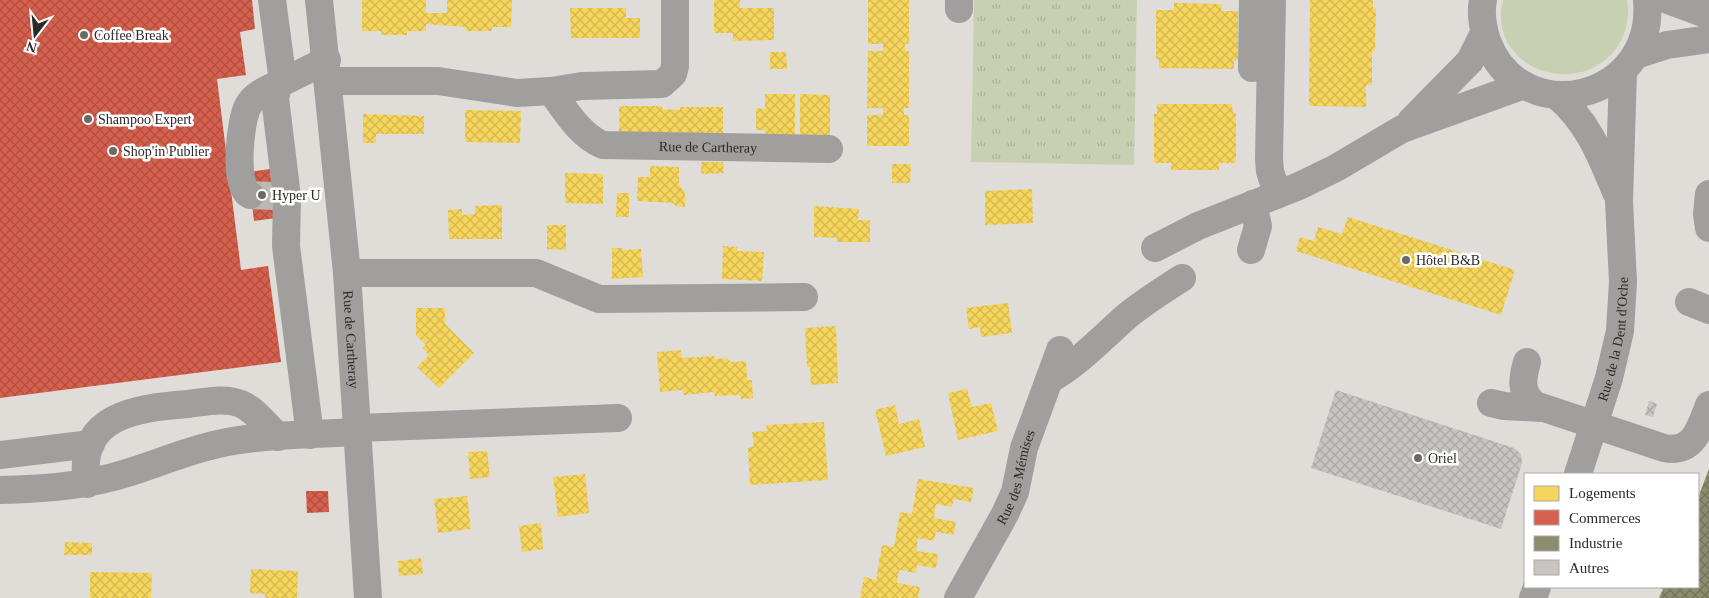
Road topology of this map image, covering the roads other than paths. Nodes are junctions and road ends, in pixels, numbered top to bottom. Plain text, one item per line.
1 (272, 0) edge
2 (319, 0) edge
3 (675, 0) edge
4 (1253, 0) edge
5 (1272, 0) edge
6 (1647, 0) edge
7 (1668, 0) edge
8 (1481, 2) edge
9 (1709, 15) edge
10 (1484, 33) junction
11 (1709, 39) edge
12 (1630, 64) junction
13 (1252, 68) dead end
14 (328, 71) junction
15 (283, 82) junction
16 (1524, 85) junction
17 (550, 91) junction
18 (1556, 95) junction
19 (1402, 129) junction
20 (829, 149) dead end
21 (1709, 194) edge
22 (270, 196) junction
23 (1265, 199) junction
24 (1619, 201) junction
25 (1709, 228) edge
26 (1155, 248) dead end
27 (1251, 250) dead end
28 (347, 273) junction
29 (1182, 278) dead end
30 (804, 298) dead end
31 (1060, 350) dead end
32 (1527, 362) dead end
33 (1049, 380) junction
34 (1491, 403) dead end
35 (1709, 405) edge
36 (1542, 408) junction
37 (618, 418) dead end
38 (1594, 424) junction
39 (357, 430) junction
40 (310, 435) junction
41 (278, 437) junction
42 (91, 444) junction
43 (0, 455) edge
44 (1578, 473) edge
45 (87, 484) junction
46 (0, 490) edge
47 (368, 598) edge
48 (958, 598) edge

1 - 15 street
2 - 14 street, Rue de Cartheray
3 - 17 street
4 - 13 street
5 - 23 street
6 - 12 street
7 - 9 street
8 - 10 street
10 - 16 street
10 - 19 street
11 - 12 street
12 - 18 street
12 - 24 street, Rue de la Dent d'Oche
14 - 15 street
14 - 17 street
14 - 28 street, Rue de Cartheray
15 - 22 street
15 - 22 street
16 - 18 street
16 - 19 street
17 - 20 street, Rue de Cartheray
18 - 24 street, Rue de la Dent d'Oche
19 - 23 street
21 - 25 street
22 - 40 street
23 - 26 street
23 - 27 street
24 - 38 street, Rue de la Dent d'Oche
28 - 30 street
28 - 39 street, Rue de Cartheray
29 - 33 street
31 - 33 street, Rue des Mémises
32 - 36 street
33 - 48 street, Rue des Mémises
34 - 36 street
35 - 38 street
36 - 38 street
37 - 39 street
38 - 44 street, Rue de la Dent d'Oche
39 - 40 street
39 - 47 street, Rue de Cartheray
40 - 41 street
41 - 42 street
41 - 45 street
42 - 43 street
42 - 45 street
45 - 46 street

